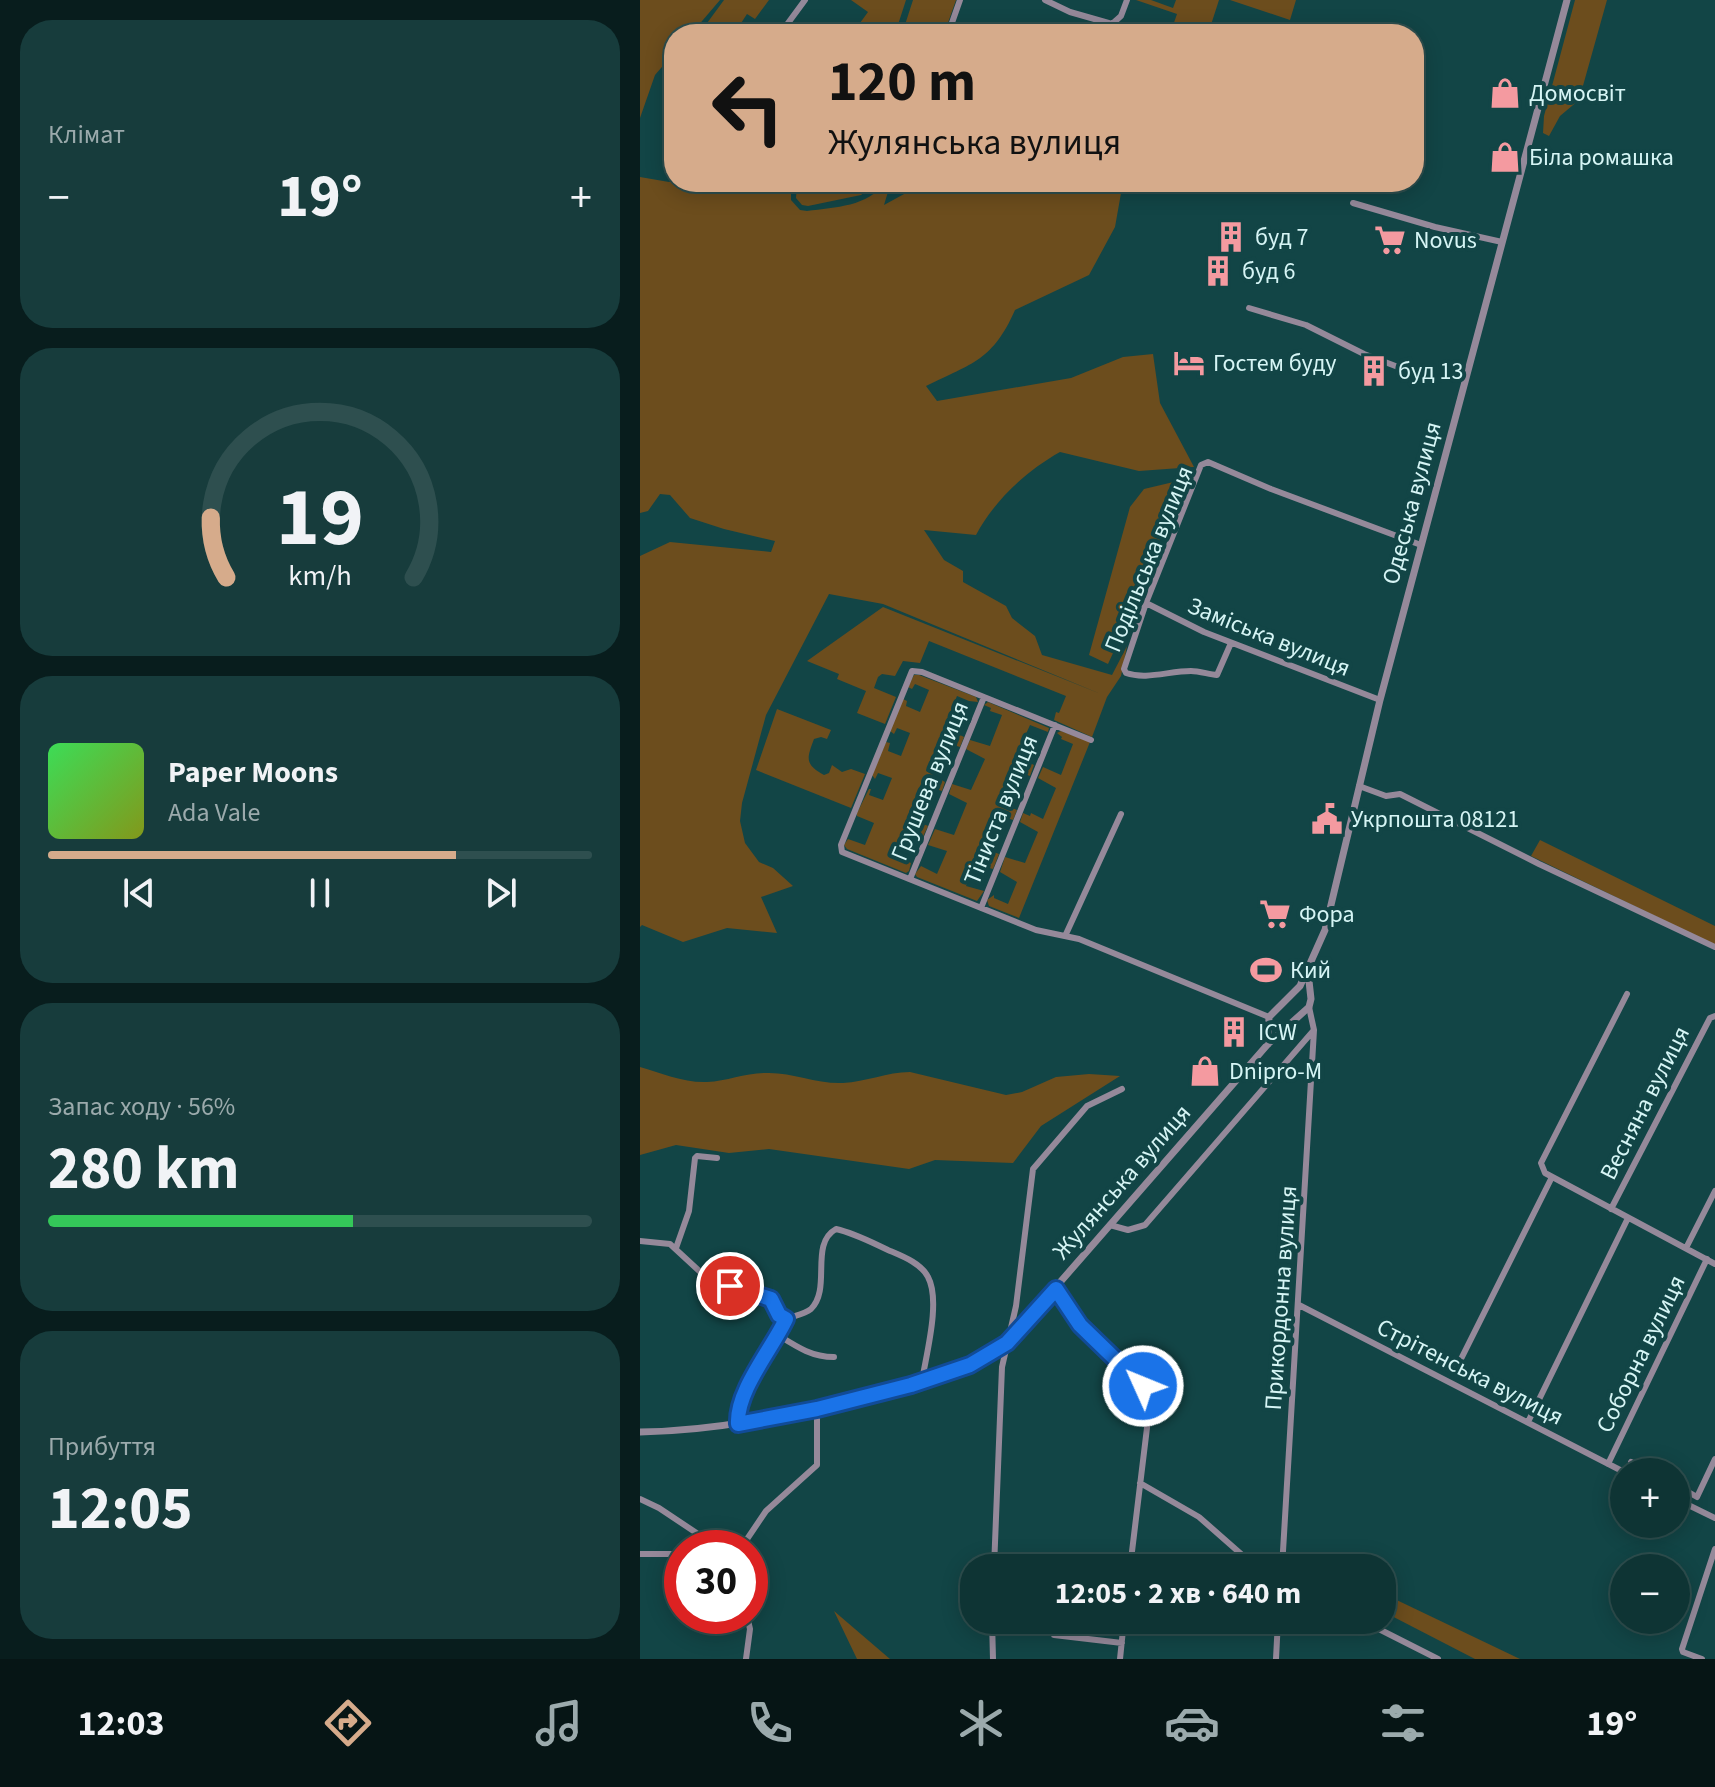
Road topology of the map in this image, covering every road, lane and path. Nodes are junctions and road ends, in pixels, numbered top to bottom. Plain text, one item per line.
1 (805, 0) edge
2 (960, 0) edge
3 (1045, 0) edge
4 (1127, 0) edge
5 (1567, 0) edge
6 (787, 24) edge
7 (952, 24) edge
8 (1353, 203) dead end
9 (1502, 242) junction
10 (1249, 308) dead end
11 (1419, 375) dead end
12 (1421, 545) junction
13 (1146, 603) junction
14 (1231, 643) junction
15 (984, 697) junction
16 (1380, 700) junction
17 (1055, 725) junction
18 (1091, 740) dead end
19 (1359, 786) junction
20 (1121, 814) dead end
21 (910, 879) junction
22 (981, 908) junction
23 (1066, 934) junction
24 (1715, 947) edge
25 (1308, 970) junction
26 (1297, 992) junction
27 (1627, 994) dead end
28 (1310, 995) junction
29 (1309, 1007) junction
30 (1715, 1016) edge
31 (1269, 1020) junction
32 (1283, 1030) junction
33 (1314, 1030) junction
34 (1268, 1044) junction
35 (1122, 1089) dead end
36 (717, 1158) dead end
37 (1551, 1179) junction
38 (1715, 1191) edge
39 (1611, 1209) junction
40 (1628, 1218) junction
41 (1110, 1225) junction
42 (640, 1241) edge
43 (676, 1248) junction
44 (1686, 1248) junction
45 (1707, 1259) junction
46 (1715, 1264) edge
47 (1056, 1289) junction
48 (1299, 1305) junction
49 (786, 1319) junction
50 (778, 1335) junction
51 (1007, 1343) junction
52 (834, 1357) dead end
53 (1455, 1371) dead end
54 (922, 1381) junction
55 (817, 1409) junction
56 (1528, 1422) junction
57 (738, 1424) junction
58 (640, 1432) edge
59 (1715, 1459) edge
60 (1608, 1464) joint
61 (1140, 1483) junction
62 (1690, 1493) edge
63 (640, 1499) edge
64 (1690, 1506) edge
65 (1715, 1518) edge
66 (692, 1530) edge
67 (753, 1530) edge
68 (1715, 1549) edge
69 (640, 1554) edge
70 (664, 1554) edge
71 (995, 1554) edge
72 (1132, 1554) edge
73 (1241, 1554) edge
74 (1283, 1554) edge
75 (749, 1634) edge
76 (992, 1634) edge
77 (1123, 1634) edge
78 (1277, 1634) edge
79 (1389, 1634) edge
80 (1054, 1635) dead end
81 (1122, 1643) junction
82 (746, 1659) edge
83 (993, 1659) edge
84 (1120, 1659) edge
85 (1276, 1659) edge
86 (1438, 1659) edge
87 (1702, 1659) edge

1 - 6 street
2 - 7 street
3 - 4 street
5 - 9 street, Одеська вулиця
8 - 9 street
9 - 12 street, Одеська вулиця
10 - 11 street
12 - 13 street, Подільська вулиця
12 - 16 street, Одеська вулиця
13 - 14 street, Заміська вулиця
13 - 14 street, Подільська вулиця
14 - 16 street, Заміська вулиця
15 - 17 street
15 - 21 street, Грушева вулиця
15 - 21 street
16 - 19 street, Одеська вулиця
17 - 18 street
17 - 22 street, Тіниста вулиця
19 - 24 street
19 - 25 street, Одеська вулиця
20 - 23 street
21 - 22 street
22 - 23 street
23 - 31 street
25 - 26 street
25 - 28 street
26 - 28 street
26 - 31 street
27 - 37 street
28 - 29 street
29 - 32 street, Жулянська вулиця
29 - 33 street, Прикордонна вулиця
30 - 39 street, Весняна вулиця
31 - 32 street
31 - 34 street
32 - 34 street, Жулянська вулиця
33 - 41 street
33 - 48 street, Прикордонна вулиця
34 - 41 street, Жулянська вулиця
35 - 51 street
36 - 43 street
37 - 39 street
37 - 53 street
38 - 44 street
39 - 40 street
40 - 44 street
40 - 56 street
41 - 47 street, Жулянська вулиця
42 - 43 street
43 - 49 street
44 - 45 street
45 - 46 street
45 - 60 street, Соборна вулиця
47 - 51 street, Жулянська вулиця
47 - 61 street
48 - 56 street, Стрітенська вулиця
48 - 74 street, Прикордонна вулиця
49 - 50 street
49 - 54 street
50 - 52 street
50 - 57 street
51 - 54 street, Жулянська вулиця
51 - 71 street
54 - 55 street, Жулянська вулиця
55 - 57 street, Жулянська вулиця
55 - 67 street
56 - 60 street, Стрітенська вулиця
57 - 58 street, Жулянська вулиця
59 - 62 street
61 - 72 street
61 - 73 street
63 - 66 street
64 - 65 street
68 - 87 street
69 - 70 street
75 - 82 street
76 - 83 street
77 - 81 street
78 - 85 street
79 - 86 street
80 - 81 street
81 - 84 street

